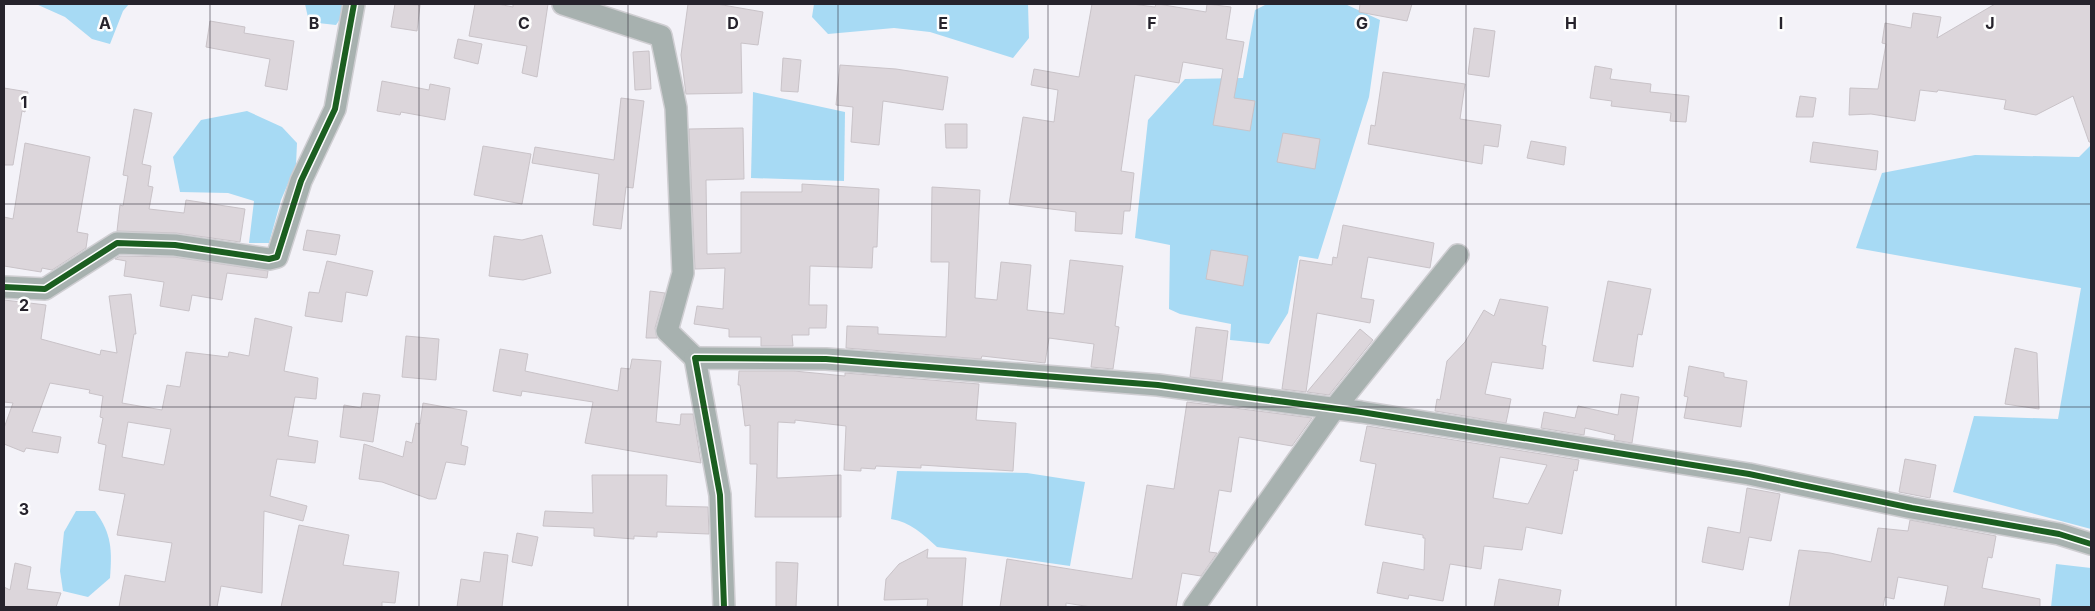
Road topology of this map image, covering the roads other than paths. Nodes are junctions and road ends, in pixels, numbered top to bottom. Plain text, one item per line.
1 (354, 4) edge
2 (562, 4) edge
3 (1458, 255) dead end
4 (4, 287) edge
5 (695, 358) junction
6 (1334, 408) junction
7 (2091, 544) edge
8 (724, 607) edge
9 (1194, 607) edge

1 - 4 street
2 - 5 street
3 - 6 street
5 - 6 street
5 - 8 street
6 - 7 street
6 - 9 street

